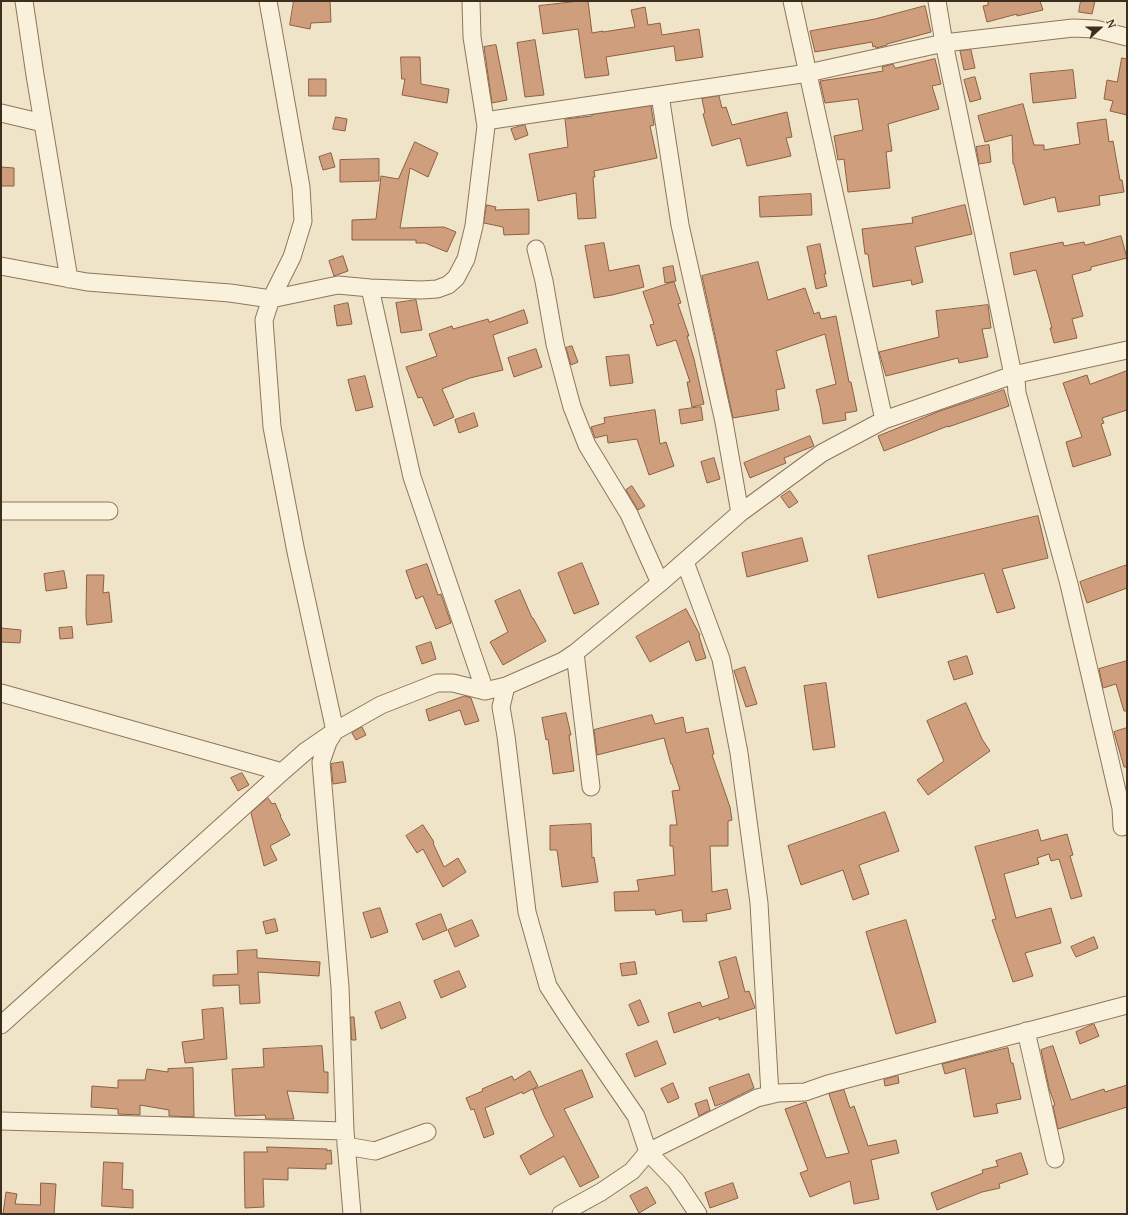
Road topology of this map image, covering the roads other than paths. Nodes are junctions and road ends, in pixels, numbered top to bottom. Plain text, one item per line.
1 (24, 1) edge
2 (268, 1) edge
3 (471, 1) edge
4 (792, 1) edge
5 (937, 1) edge
6 (1127, 37) edge
7 (944, 43) junction
8 (808, 73) junction
9 (660, 94) junction
10 (1, 113) edge
11 (485, 121) junction
12 (43, 123) junction
13 (536, 249) dead end
14 (1, 266) edge
15 (69, 279) junction
16 (370, 288) junction
17 (271, 298) junction
18 (1127, 350) edge
19 (1012, 375) junction
20 (884, 420) junction
21 (1, 511) edge
22 (109, 511) dead end
23 (740, 513) junction
24 (685, 562) junction
25 (660, 583) junction
26 (575, 653) junction
27 (506, 686) junction
28 (484, 691) junction
29 (1, 693) edge
30 (335, 731) junction
31 (282, 772) junction
32 (591, 787) dead end
33 (1125, 831) edge
34 (1127, 1004) edge
35 (1, 1025) edge
36 (1026, 1031) junction
37 (770, 1095) junction
38 (1, 1121) edge
39 (427, 1132) dead end
40 (345, 1138) junction
41 (648, 1152) junction
42 (1055, 1159) dead end
43 (352, 1214) edge
44 (561, 1214) edge
45 (698, 1214) edge

1 - 12 street
2 - 17 street
3 - 11 street
4 - 8 street
5 - 7 street
6 - 7 street
7 - 8 street
7 - 19 street
8 - 9 street
8 - 20 street
9 - 11 street
9 - 23 street
10 - 12 street
11 - 16 street
12 - 15 street
13 - 25 street
14 - 15 street
15 - 17 street
16 - 17 street
16 - 28 street
17 - 30 street
18 - 19 street
19 - 20 street
19 - 33 street
20 - 23 street
21 - 22 street
23 - 24 street
24 - 25 street
24 - 37 street
25 - 26 street
26 - 27 street
26 - 32 street
27 - 28 street
27 - 41 street
28 - 30 street
29 - 31 street
30 - 31 street
30 - 40 street
31 - 35 street
34 - 36 street
36 - 37 street
36 - 42 street
37 - 41 street
38 - 40 street
39 - 40 street
40 - 43 street
41 - 44 street
41 - 45 street

